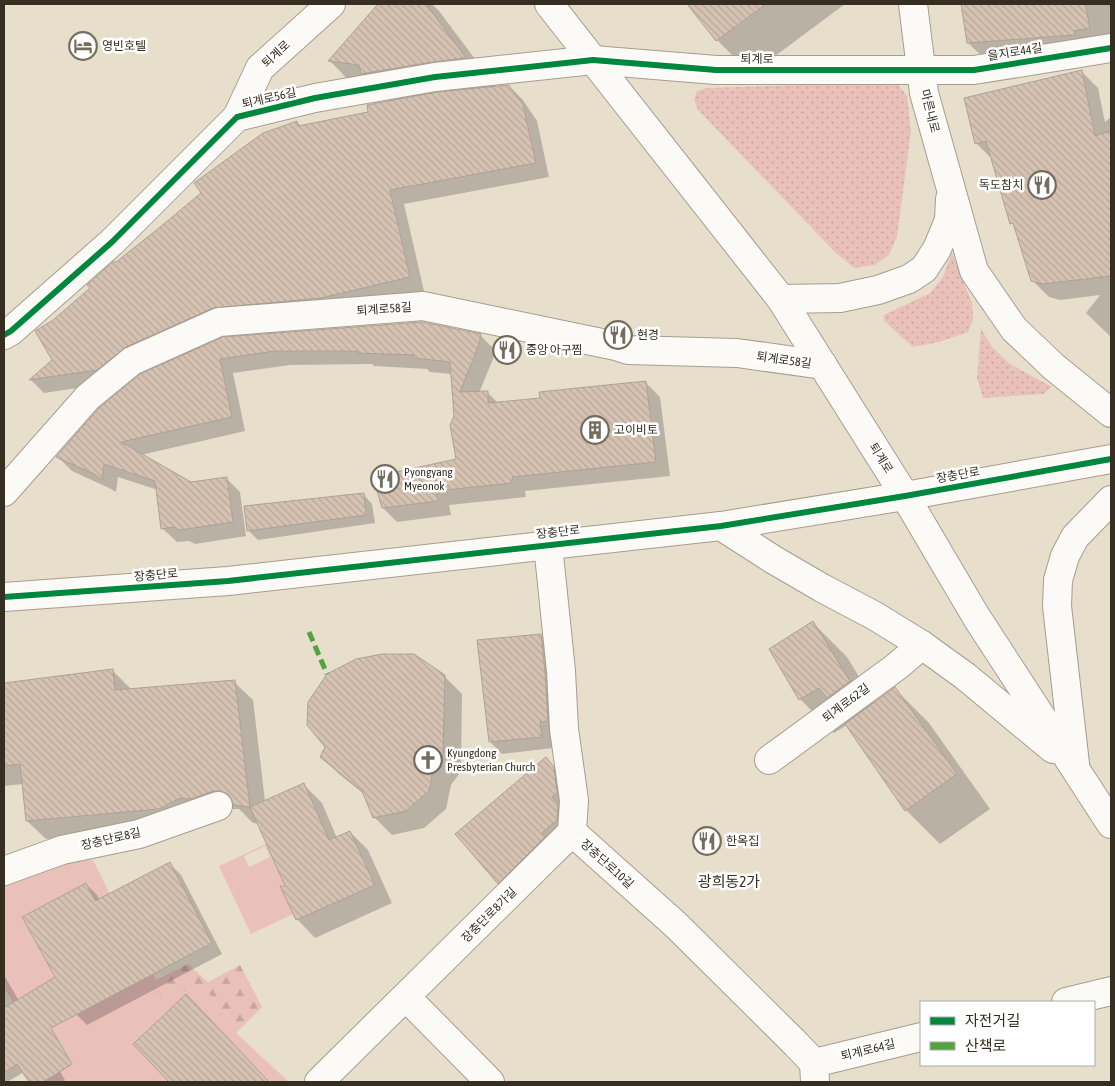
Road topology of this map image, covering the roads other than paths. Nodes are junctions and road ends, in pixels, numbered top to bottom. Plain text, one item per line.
1 (331, 4) edge
2 (549, 4) edge
3 (914, 4) edge
4 (1111, 48) edge
5 (593, 60) junction
6 (922, 69) junction
7 (236, 117) junction
8 (951, 187) junction
9 (782, 299) junction
10 (4, 335) edge
11 (824, 365) junction
12 (1111, 413) edge
13 (1111, 459) edge
14 (4, 492) edge
15 (905, 496) junction
16 (1111, 500) edge
17 (721, 526) junction
18 (548, 544) junction
19 (4, 597) edge
20 (922, 646) junction
21 (769, 760) dead end
22 (1075, 768) junction
23 (218, 806) dead end
24 (1111, 824) edge
25 (572, 832) junction
26 (4, 872) edge
27 (1111, 991) edge
28 (406, 997) junction
29 (1070, 1001) edge
30 (920, 1037) edge
31 (814, 1073) edge
32 (319, 1082) edge
33 (490, 1082) edge

1 - 7 street, 퇴계로
2 - 5 street, 퇴계로
3 - 6 street, 마른내로
4 - 6 street, 을지로44길
5 - 6 street, 퇴계로
5 - 7 street, 퇴계로56길
5 - 9 street, 퇴계로
6 - 8 street, 마른내로
7 - 10 street, 퇴계로56길
8 - 9 street
8 - 12 street, 마른내로
9 - 11 street, 퇴계로
11 - 14 street, 퇴계로58길
11 - 15 street, 퇴계로
13 - 15 street, 장충단로
15 - 17 street, 장충단로
15 - 22 street, 퇴계로
16 - 22 street
17 - 18 street, 장충단로
17 - 20 street
18 - 19 street, 장충단로
18 - 25 street, 장충단로10길
20 - 21 street, 퇴계로62길
20 - 22 street
22 - 24 street, 퇴계로
23 - 26 street, 장충단로8길
25 - 28 street, 장충단로8가길
25 - 31 street, 장충단로10길
27 - 29 street
28 - 32 street, 장충단로8가길
28 - 33 street
30 - 31 street, 퇴계로64길

